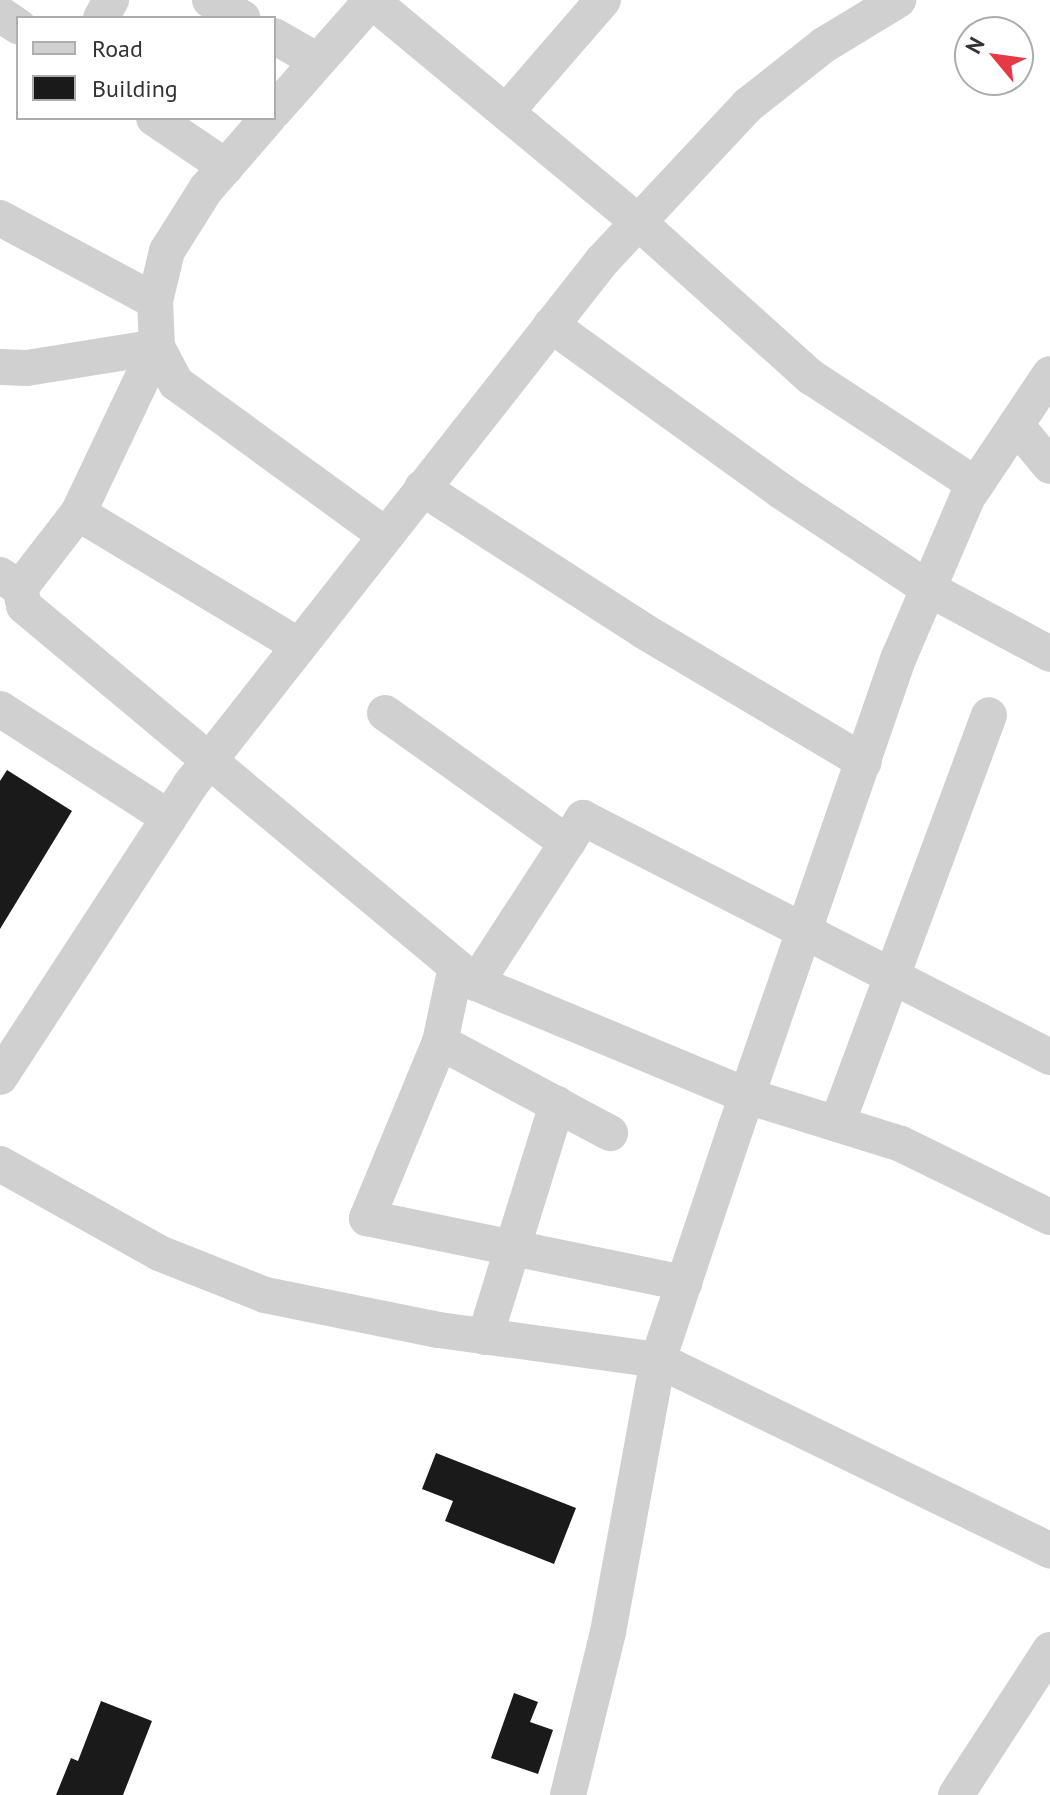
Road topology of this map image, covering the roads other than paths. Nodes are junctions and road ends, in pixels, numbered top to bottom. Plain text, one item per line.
1 (210, 0) edge
2 (372, 0) edge
3 (603, 0) edge
4 (898, 0) edge
5 (238, 16) edge
6 (276, 37) edge
7 (316, 60) junction
8 (276, 109) edge
9 (506, 112) junction
10 (157, 120) edge
11 (266, 120) edge
12 (226, 167) junction
13 (0, 218) edge
14 (637, 221) junction
15 (155, 301) junction
16 (551, 325) junction
17 (157, 347) junction
18 (0, 367) edge
19 (1050, 374) edge
20 (1016, 425) junction
21 (1050, 466) edge
22 (976, 485) junction
23 (422, 488) junction
24 (78, 513) junction
25 (385, 535) junction
26 (10, 582) edge
27 (929, 589) junction
28 (299, 646) junction
29 (1050, 654) edge
30 (0, 709) edge
31 (385, 713) dead end
32 (989, 715) dead end
33 (208, 762) junction
34 (864, 762) junction
35 (169, 818) junction
36 (567, 843) junction
37 (808, 930) junction
38 (466, 975) junction
39 (893, 975) junction
40 (440, 1042) junction
41 (1050, 1057) edge
42 (0, 1077) edge
43 (747, 1096) junction
44 (557, 1104) junction
45 (837, 1124) junction
46 (610, 1133) dead end
47 (0, 1164) edge
48 (1050, 1217) edge
49 (513, 1248) junction
50 (684, 1283) junction
51 (485, 1337) junction
52 (658, 1360) junction
53 (1050, 1550) edge
54 (1050, 1650) edge
55 (568, 1795) edge
56 (956, 1795) edge

1 - 5 street
2 - 7 street
2 - 9 street
3 - 9 street
4 - 14 street
6 - 7 street
7 - 8 street
9 - 14 street
10 - 12 street
11 - 12 street
12 - 15 street
13 - 15 street
14 - 16 street
14 - 22 street
15 - 17 street
16 - 23 street
16 - 27 street
17 - 18 street
17 - 24 street
17 - 25 street
19 - 20 street
20 - 21 street
20 - 22 street
22 - 27 street
23 - 25 street
23 - 34 street
24 - 26 street
24 - 28 street
25 - 28 street
26 - 33 street
27 - 29 street
27 - 34 street
28 - 33 street
30 - 35 street
31 - 36 street
32 - 39 street
33 - 35 street
33 - 38 street
34 - 37 street
35 - 42 street
36 - 37 street
36 - 38 street
37 - 39 street
37 - 43 street
38 - 40 street
38 - 43 street
39 - 41 street
39 - 45 street
40 - 44 street
40 - 49 street
43 - 45 street
43 - 50 street
44 - 46 street
44 - 49 street
45 - 48 street
47 - 51 street
49 - 50 street
49 - 51 street
50 - 52 street
51 - 52 street
52 - 53 street
52 - 55 street
54 - 56 street

